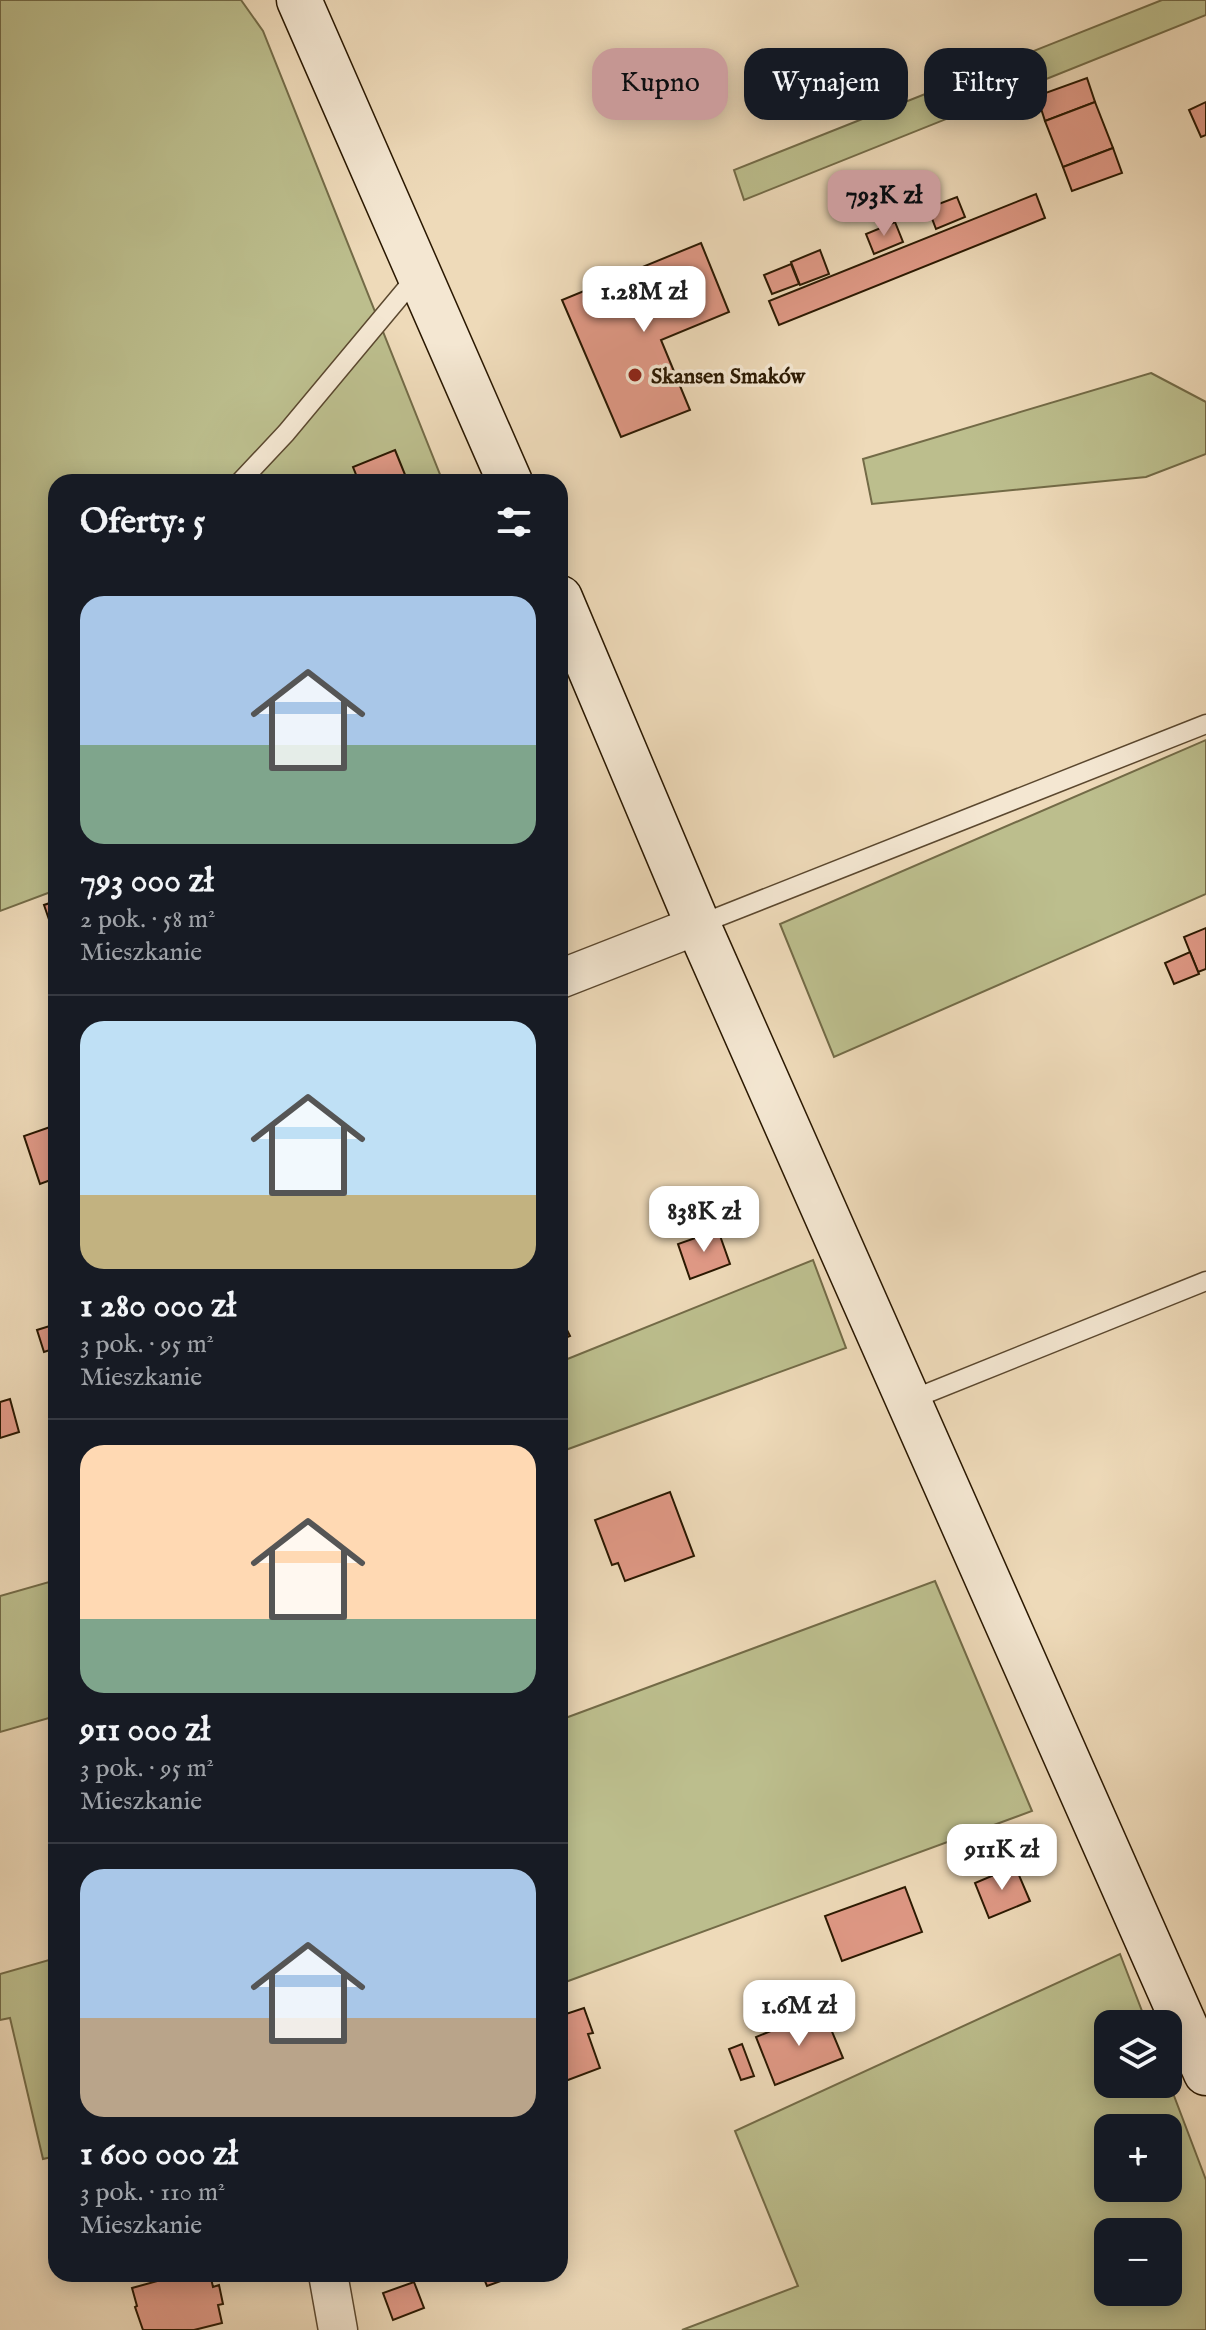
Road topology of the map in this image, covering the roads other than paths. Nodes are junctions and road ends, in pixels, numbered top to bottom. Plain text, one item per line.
1 (299, 0) edge
2 (419, 274) junction
3 (248, 474) edge
4 (506, 474) edge
5 (568, 617) edge
6 (1206, 724) edge
7 (698, 925) junction
8 (568, 976) edge
9 (1206, 1281) edge
10 (908, 1401) junction
11 (1206, 2073) edge
12 (329, 2282) edge
13 (338, 2330) edge

1 - 2 main road
2 - 3 lane
2 - 4 main road
5 - 7 main road
6 - 7 lane
7 - 8 street
7 - 10 main road
9 - 10 lane
10 - 11 main road
12 - 13 street

